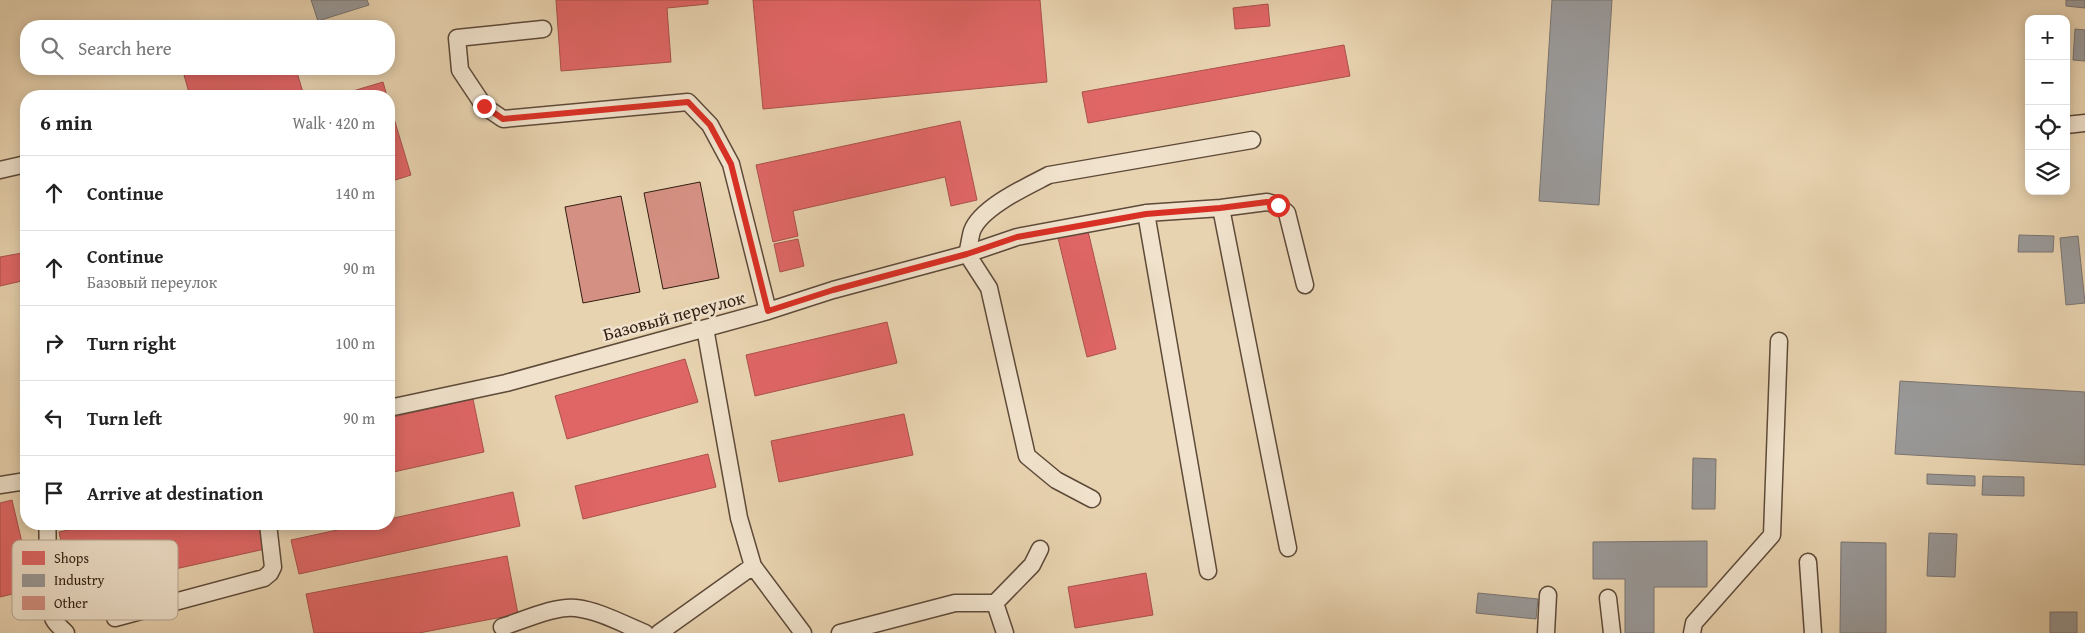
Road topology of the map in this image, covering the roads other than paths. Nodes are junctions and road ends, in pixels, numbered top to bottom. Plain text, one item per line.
1 (543, 29) dead end
2 (2085, 123) edge
3 (2070, 125) edge
4 (1252, 140) dead end
5 (20, 165) edge
6 (0, 170) edge
7 (1220, 208) junction
8 (1146, 214) junction
9 (967, 254) junction
10 (1304, 285) dead end
11 (768, 311) junction
12 (705, 328) junction
13 (1779, 341) dead end
14 (395, 407) edge
15 (20, 482) edge
16 (0, 485) edge
17 (1092, 499) dead end
18 (269, 530) edge
19 (1040, 548) dead end
20 (1288, 548) dead end
21 (1808, 562) dead end
22 (753, 566) junction
23 (1208, 571) dead end
24 (1548, 595) dead end
25 (1608, 598) dead end
26 (178, 601) edge
27 (995, 603) junction
28 (53, 620) edge
29 (502, 627) dead end
30 (66, 633) edge
31 (645, 633) edge
32 (659, 633) edge
33 (804, 633) edge
34 (840, 633) edge
35 (1005, 633) edge
36 (1546, 633) edge
37 (1612, 633) edge
38 (1692, 633) edge
39 (1813, 633) edge

1 - 11 street
2 - 3 street
4 - 9 street
5 - 6 street
7 - 8 street, Базовый переулок
7 - 10 street, Базовый переулок
7 - 20 street
8 - 9 street, Базовый переулок
8 - 23 street
9 - 11 street, Базовый переулок
9 - 17 street
11 - 12 street, Базовый переулок
12 - 14 street, Базовый переулок
12 - 22 street
13 - 38 street
15 - 16 street
18 - 26 street
19 - 27 street
21 - 39 street
22 - 32 street
22 - 33 street
24 - 36 street
25 - 37 street
27 - 34 street
27 - 35 street
28 - 30 street
29 - 31 street

